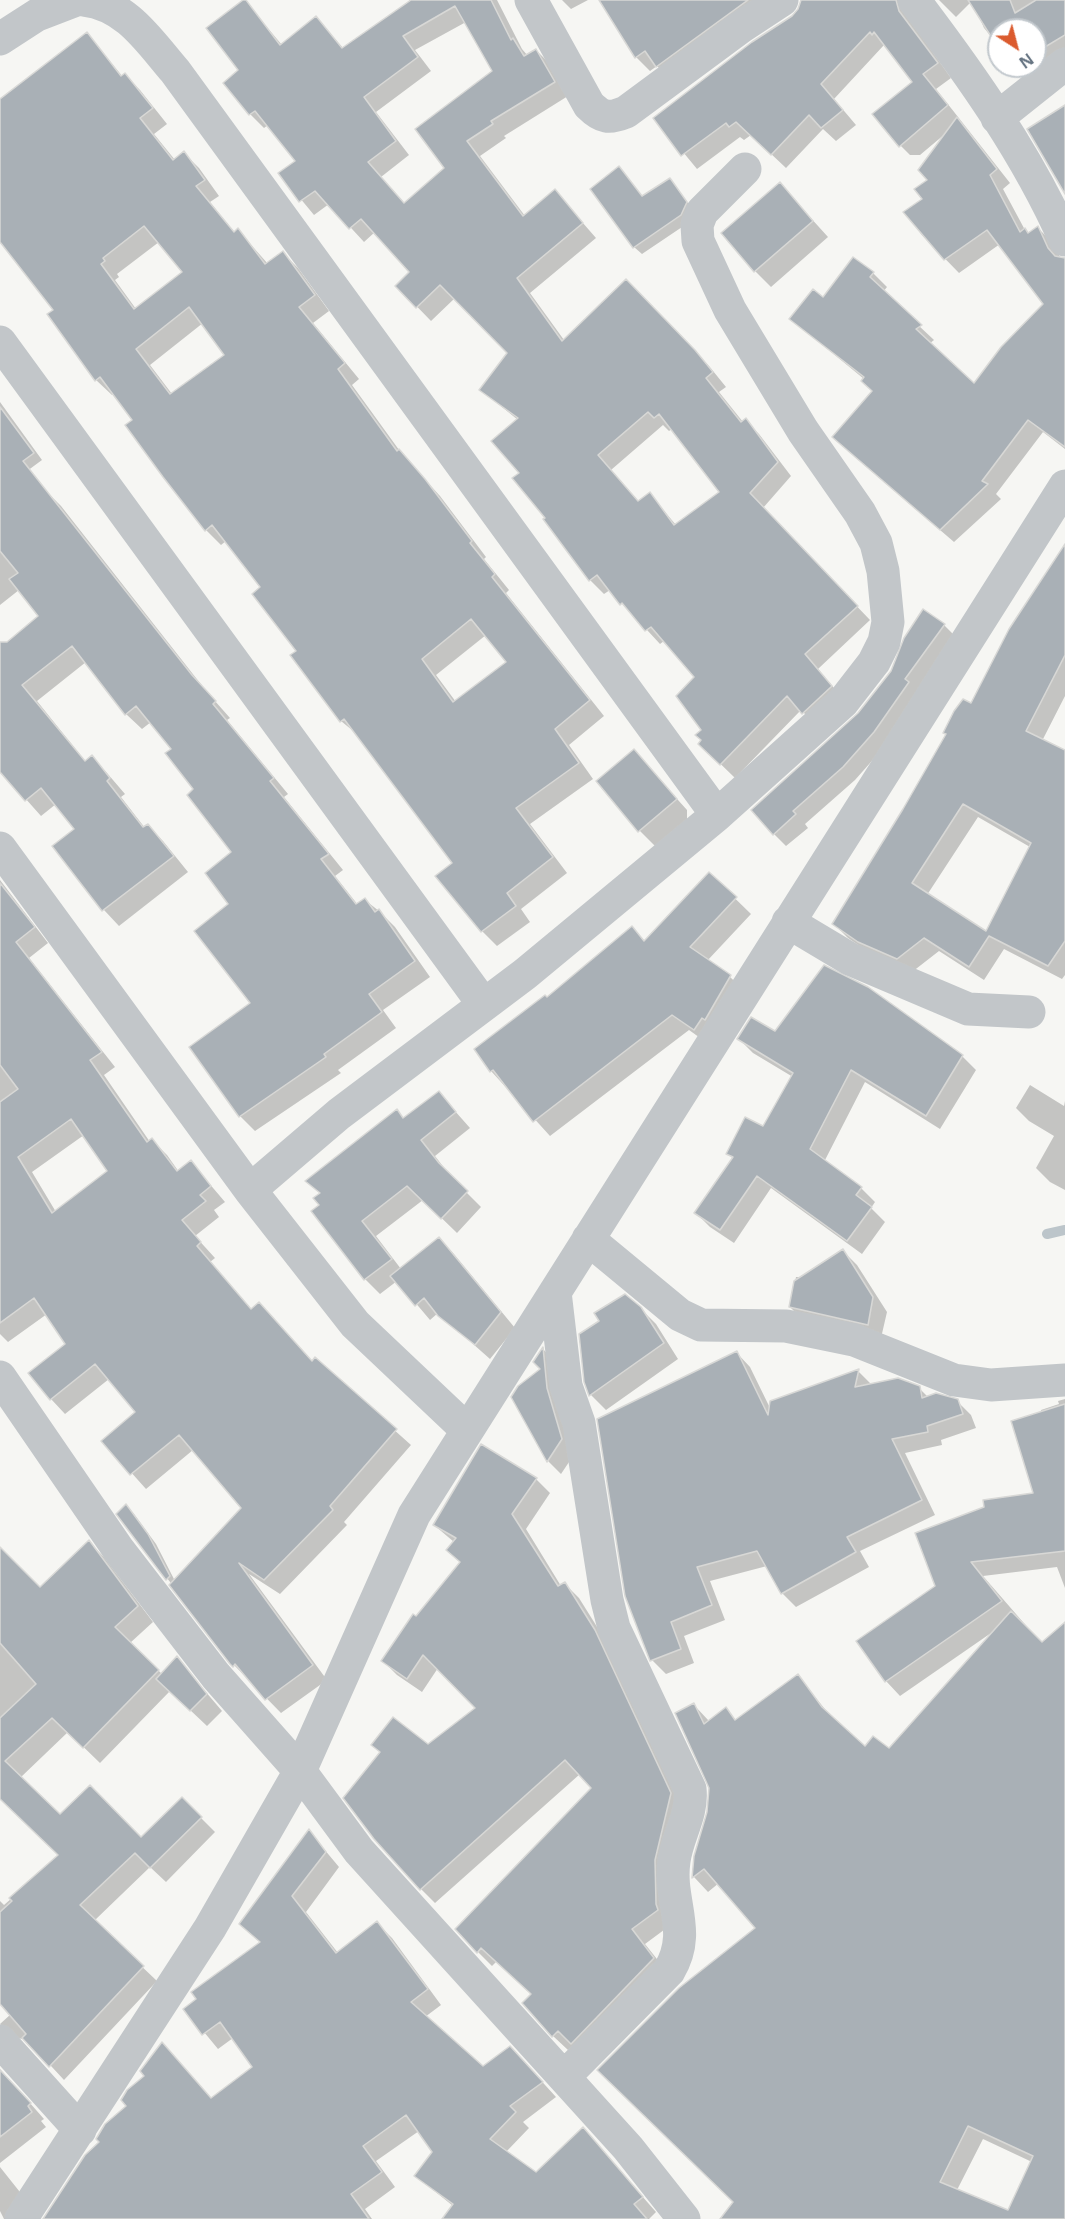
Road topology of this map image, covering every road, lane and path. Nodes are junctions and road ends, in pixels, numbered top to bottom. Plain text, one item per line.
1 (76, 0) edge
2 (84, 0) edge
3 (531, 0) edge
4 (782, 0) edge
5 (914, 0) edge
6 (0, 39) edge
7 (1065, 64) edge
8 (997, 118) junction
9 (745, 169) dead end
10 (1065, 240) edge
11 (0, 342) edge
12 (1065, 486) edge
13 (717, 815) junction
14 (0, 848) edge
15 (788, 922) junction
16 (484, 1005) junction
17 (1029, 1012) dead end
18 (250, 1190) junction
19 (588, 1239) junction
20 (555, 1292) junction
21 (0, 1377) edge
22 (1065, 1380) edge
23 (467, 1430) junction
24 (300, 1771) junction
25 (0, 2041) edge
26 (564, 2077) junction
27 (80, 2130) junction
28 (21, 2219) edge
29 (684, 2219) edge

1 - 6 street
2 - 13 street
3 - 4 street
5 - 8 street
7 - 8 street
8 - 10 street
9 - 13 street
11 - 16 street
12 - 15 street
13 - 16 street
14 - 18 street
15 - 17 street
15 - 19 street
16 - 18 street
18 - 23 street
19 - 20 street
19 - 22 street
20 - 23 street
20 - 26 street
21 - 24 street
23 - 24 street
24 - 26 street
24 - 27 street
25 - 27 street
26 - 29 street
27 - 28 street

